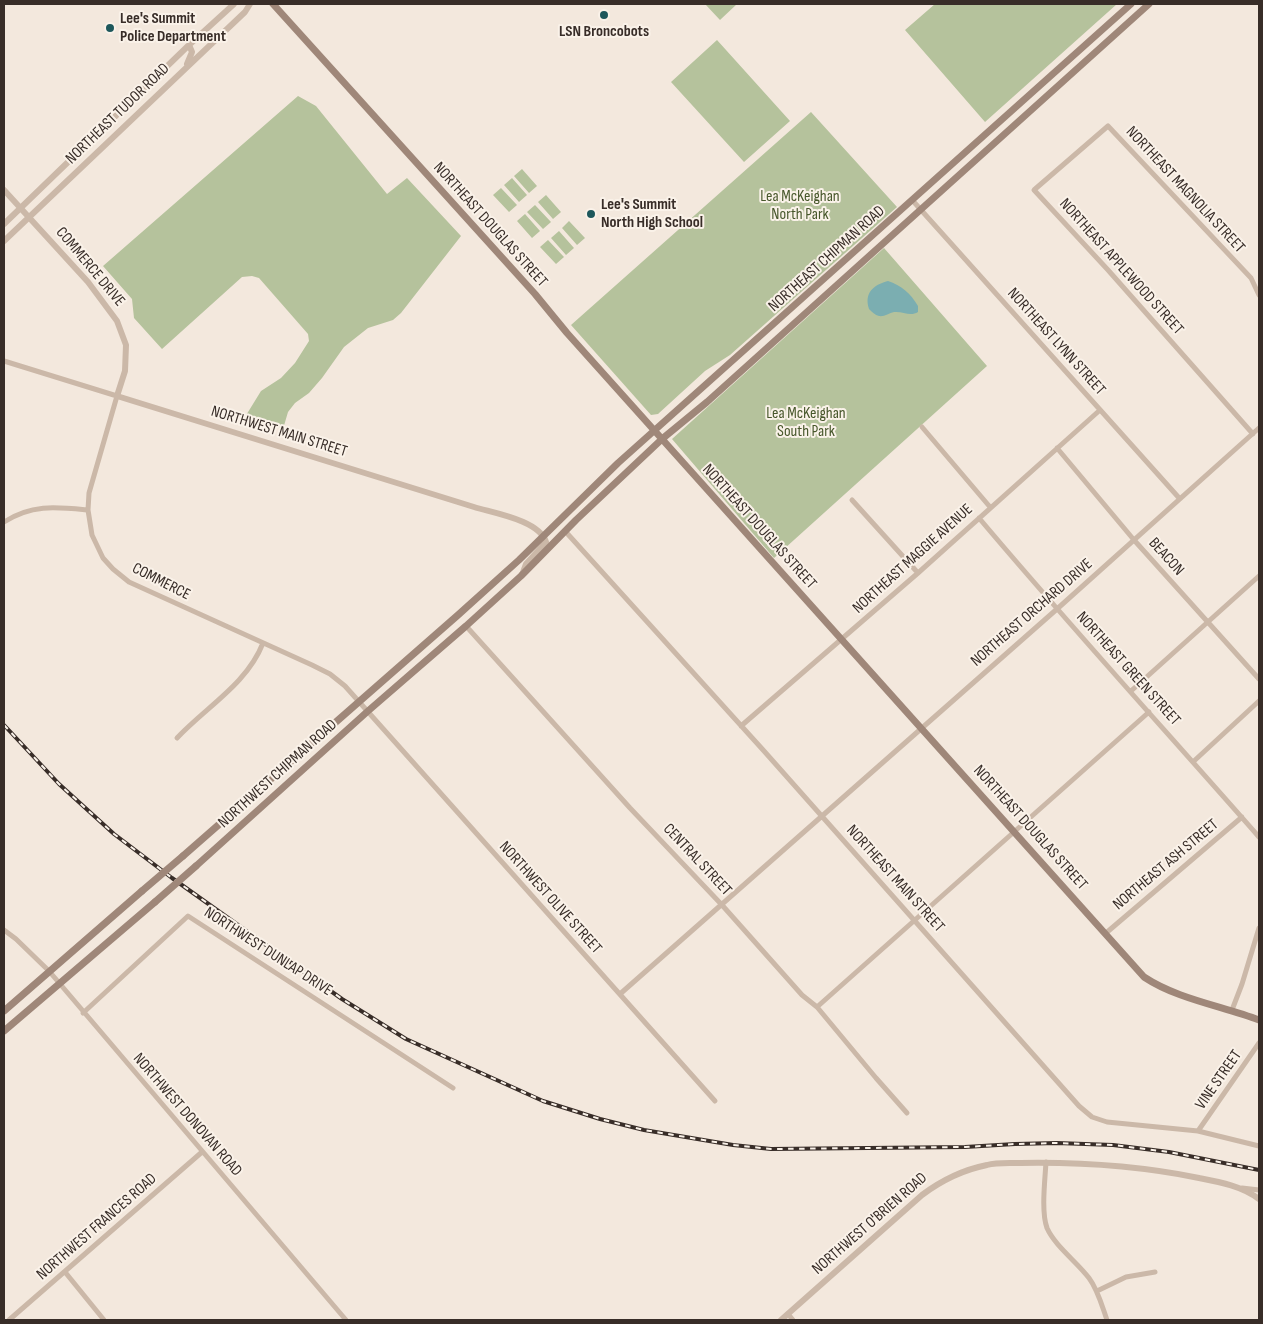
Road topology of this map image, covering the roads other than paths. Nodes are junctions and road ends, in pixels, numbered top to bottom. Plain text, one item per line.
1 (234, 4) edge
2 (250, 4) edge
3 (273, 4) edge
4 (1131, 4) edge
5 (1149, 4) edge
6 (189, 45) junction
7 (186, 68) junction
8 (1108, 126) joint
9 (4, 190) edge
10 (913, 201) junction
11 (21, 208) junction
12 (920, 209) junction
13 (30, 217) junction
14 (4, 224) edge
15 (4, 241) edge
16 (1259, 295) edge
17 (4, 361) edge
18 (118, 396) junction
19 (1100, 410) junction
20 (922, 427) dead end
21 (1259, 428) edge
22 (655, 430) junction
23 (1253, 434) junction
24 (662, 440) junction
25 (1057, 448) junction
26 (852, 500) dead end
27 (1180, 500) junction
28 (990, 507) junction
29 (88, 510) junction
30 (979, 518) junction
31 (4, 522) edge
32 (566, 531) junction
33 (542, 535) junction
34 (1134, 540) junction
35 (918, 572) junction
36 (521, 576) junction
37 (1259, 576) edge
38 (1057, 609) junction
39 (1207, 622) junction
40 (466, 626) junction
41 (840, 638) junction
42 (263, 643) junction
43 (1259, 679) edge
44 (1131, 692) junction
45 (1259, 701) edge
46 (360, 702) junction
47 (368, 711) junction
48 (1149, 712) junction
49 (741, 726) junction
50 (920, 728) junction
51 (177, 738) dead end
52 (1194, 761) junction
53 (822, 816) junction
54 (1242, 817) junction
55 (1015, 831) junction
56 (1259, 837) edge
57 (722, 905) junction
58 (915, 920) junction
59 (1259, 928) edge
60 (4, 930) edge
61 (1106, 933) junction
62 (49, 971) junction
63 (58, 984) junction
64 (620, 994) junction
65 (817, 1007) junction
66 (1232, 1010) junction
67 (4, 1011) edge
68 (83, 1013) junction
69 (1259, 1020) edge
70 (4, 1031) edge
71 (1259, 1043) edge
72 (453, 1088) dead end
73 (715, 1101) dead end
74 (907, 1112) dead end
75 (1198, 1131) junction
76 (1259, 1146) edge
77 (202, 1152) junction
78 (1046, 1162) junction
79 (1237, 1187) junction
80 (1259, 1190) edge
81 (1259, 1199) edge
82 (65, 1272) junction
83 (1154, 1272) dead end
84 (1097, 1291) junction
85 (788, 1314) junction
86 (9, 1320) edge
87 (104, 1320) edge
88 (346, 1320) edge
89 (781, 1320) edge
90 (793, 1320) edge
91 (1107, 1320) edge

1 - 6 street, NORTHEAST TUDOR ROAD
2 - 7 street, NORTHEAST TUDOR ROAD
3 - 22 main road, NORTHEAST DOUGLAS STREET
4 - 10 main road, NORTHEAST CHIPMAN ROAD
5 - 12 main road, NORTHEAST CHIPMAN ROAD
6 - 7 street
6 - 11 street, NORTHEAST TUDOR ROAD
7 - 13 street, NORTHEAST TUDOR ROAD
8 - 16 street, NORTHEAST MAGNOLIA STREET
8 - 23 street, NORTHEAST APPLEWOOD STREET
9 - 11 street
10 - 12 street, NORTHEAST LYNN STREET
10 - 22 main road, NORTHEAST CHIPMAN ROAD
11 - 13 street
11 - 14 street, NORTHEAST TUDOR ROAD
12 - 19 street, NORTHEAST LYNN STREET
12 - 24 main road, NORTHEAST CHIPMAN ROAD
13 - 15 street, NORTHEAST TUDOR ROAD
13 - 18 street, COMMERCE DRIVE
17 - 18 street, NORTHWEST MAIN STREET
18 - 29 street, COMMERCE
18 - 33 street, NORTHWEST MAIN STREET
19 - 25 street, NORTHEAST MAGGIE AVENUE
19 - 27 street, NORTHEAST LYNN STREET
20 - 28 street
21 - 23 street, NORTHEAST ORCHARD DRIVE
22 - 24 main road, NORTHEAST DOUGLAS STREET
22 - 33 main road, NORTHEAST CHIPMAN ROAD
23 - 27 street, NORTHEAST ORCHARD DRIVE
24 - 32 main road, NORTHEAST CHIPMAN ROAD
24 - 41 main road, NORTHEAST DOUGLAS STREET
25 - 28 street, NORTHEAST MAGGIE AVENUE
25 - 34 street, BEACON
26 - 35 street
27 - 34 street, NORTHEAST ORCHARD DRIVE
28 - 30 street, NORTHEAST MAGGIE AVENUE
29 - 31 street
29 - 42 street, COMMERCE
30 - 35 street, NORTHEAST MAGGIE AVENUE
30 - 38 street, NORTHEAST GREEN STREET
32 - 36 main road, NORTHWEST CHIPMAN ROAD
32 - 49 street, NORTHEAST MAIN STREET
33 - 36 street
33 - 46 main road, NORTHWEST CHIPMAN ROAD
34 - 38 street, NORTHEAST ORCHARD DRIVE
34 - 39 street, BEACON
35 - 41 street, NORTHEAST MAGGIE AVENUE
36 - 40 main road, NORTHWEST CHIPMAN ROAD
37 - 39 street
38 - 44 street, NORTHEAST GREEN STREET
38 - 50 street, NORTHEAST ORCHARD DRIVE
39 - 43 street, BEACON
39 - 44 street
40 - 47 main road, NORTHWEST CHIPMAN ROAD
40 - 57 street, CENTRAL STREET
41 - 49 street, NORTHEAST MAGGIE AVENUE
41 - 50 main road, NORTHEAST DOUGLAS STREET
42 - 46 street, COMMERCE
42 - 51 street
44 - 48 street, NORTHEAST GREEN STREET
45 - 52 street
46 - 47 street, NORTHWEST OLIVE STREET
46 - 62 main road, NORTHWEST CHIPMAN ROAD, bridge
47 - 63 main road, NORTHWEST CHIPMAN ROAD, bridge
47 - 64 street, NORTHWEST OLIVE STREET
48 - 52 street, NORTHEAST GREEN STREET
48 - 55 street
49 - 53 street, NORTHEAST MAIN STREET
50 - 53 street, NORTHEAST ORCHARD DRIVE
50 - 55 main road, NORTHEAST DOUGLAS STREET
52 - 54 street, NORTHEAST GREEN STREET
53 - 57 street, NORTHEAST ORCHARD DRIVE
53 - 58 street, NORTHEAST MAIN STREET
54 - 56 street, NORTHEAST GREEN STREET
54 - 61 street, NORTHEAST ASH STREET
55 - 58 street
55 - 61 main road, NORTHEAST DOUGLAS STREET
57 - 64 street, NORTHEAST ORCHARD DRIVE
57 - 65 street, CENTRAL STREET
58 - 65 street
58 - 75 street, NORTHEAST MAIN STREET
59 - 66 street
60 - 62 street, NORTHWEST DONOVAN ROAD
61 - 66 main road, NORTHEAST DOUGLAS STREET
62 - 63 street, NORTHWEST DONOVAN ROAD
62 - 67 main road, NORTHWEST CHIPMAN ROAD
63 - 68 street, NORTHWEST DONOVAN ROAD
63 - 70 main road, NORTHWEST CHIPMAN ROAD
64 - 73 street, NORTHWEST OLIVE STREET
65 - 74 street, CENTRAL STREET
66 - 69 main road, NORTHEAST DOUGLAS STREET
68 - 72 street, NORTHWEST DUNLAP DRIVE
68 - 77 street, NORTHWEST DONOVAN ROAD
71 - 75 street, VINE STREET
75 - 76 street, NORTHEAST MAIN STREET
77 - 82 street, NORTHWEST FRANCES ROAD
77 - 88 street, NORTHWEST DONOVAN ROAD
78 - 79 street
78 - 84 street
78 - 85 street, NORTHWEST O'BRIEN ROAD
79 - 80 street
79 - 81 street
82 - 86 street, NORTHWEST FRANCES ROAD
82 - 87 street
83 - 84 street
84 - 91 street
85 - 89 street, NORTHWEST O'BRIEN ROAD
85 - 90 street

